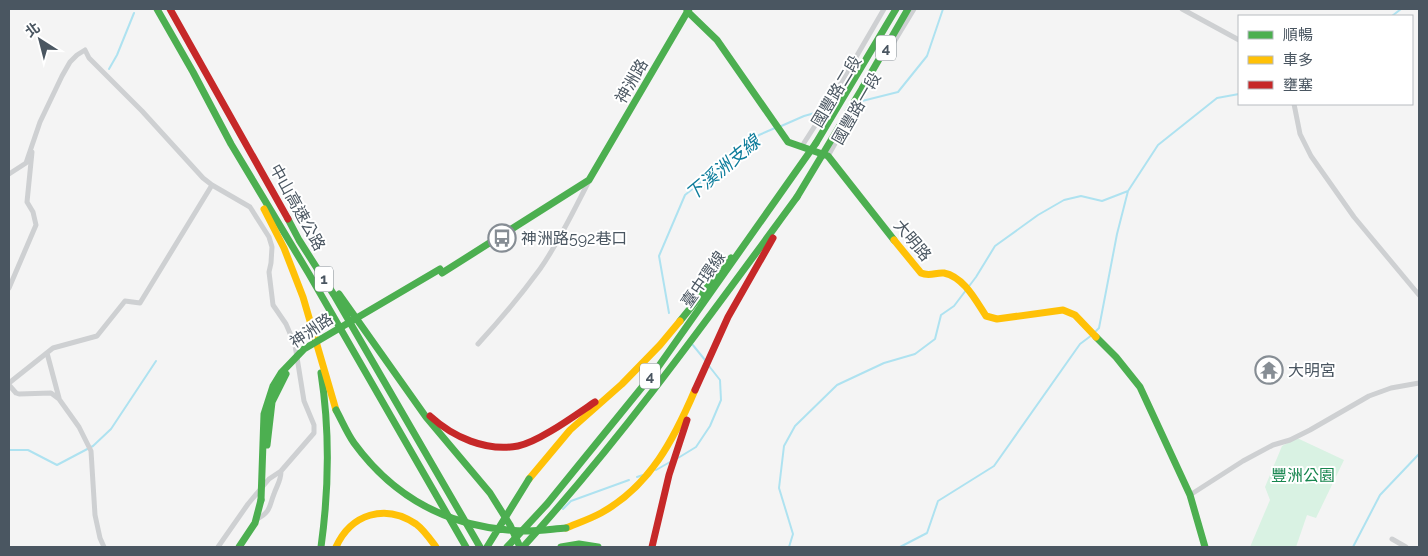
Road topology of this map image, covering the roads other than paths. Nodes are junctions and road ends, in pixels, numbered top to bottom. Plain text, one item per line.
1 (157, 9) edge
2 (170, 9) edge
3 (884, 9) edge
4 (896, 9) edge
5 (908, 9) edge
6 (914, 9) edge
7 (1182, 9) edge
8 (688, 10) edge
9 (1238, 39) edge
10 (1294, 105) edge
11 (231, 144) junction
12 (33, 146) junction
13 (802, 146) junction
14 (828, 156) junction
15 (9, 174) edge
16 (589, 180) junction
17 (212, 185) junction
18 (780, 195) junction
19 (797, 198) junction
20 (299, 240) junction
21 (9, 288) edge
22 (1419, 295) edge
23 (312, 325) junction
24 (478, 344) dead end
25 (660, 345) junction
26 (47, 353) junction
27 (708, 359) junction
28 (1419, 383) edge
29 (9, 384) edge
30 (413, 398) junction
31 (59, 399) junction
32 (281, 471) junction
33 (1190, 495) junction
34 (505, 516) junction
35 (257, 519) junction
36 (1392, 539) dead end
37 (104, 547) edge
38 (218, 547) edge
39 (240, 547) edge
40 (320, 547) edge
41 (336, 547) edge
42 (436, 547) edge
43 (466, 547) edge
44 (480, 547) edge
45 (487, 547) edge
46 (507, 547) edge
47 (522, 547) edge
48 (561, 547) edge
49 (598, 547) edge
50 (652, 547) edge
51 (1205, 547) edge
52 (1406, 547) edge

1 - 11 main road, 中山高速公路 / 1
2 - 20 main road, 中山高速公路 / 1
3 - 13 street, 國豐路二段
4 - 18 main road, 臺中環線 / 4, bridge
5 - 19 main road, 臺中環線 / 4, bridge
6 - 14 street, 國豐路一段
7 - 9 street
8 - 13 main road
8 - 16 main road, 神洲路
10 - 22 street
11 - 23 main road
11 - 43 main road, 中山高速公路 / 1
12 - 15 street
12 - 17 street
12 - 21 street
13 - 14 main road
14 - 33 main road, 大明路
16 - 24 street
16 - 35 main road, 神洲路, bridge
17 - 26 street
17 - 32 street
18 - 25 main road, bridge
18 - 46 main road, 臺中環線 / 4, bridge
19 - 27 main road
19 - 47 main road, 臺中環線 / 4, bridge
20 - 30 main road
20 - 44 main road, 中山高速公路 / 1
23 - 27 main road, bridge
23 - 40 main road
25 - 30 main road
25 - 34 main road, bridge
26 - 29 street
26 - 31 street
27 - 50 main road
28 - 33 street
29 - 31 street
30 - 34 main road
31 - 37 street
32 - 35 street
32 - 38 street
33 - 51 main road, 大明路
34 - 45 main road, bridge
34 - 47 main road
35 - 39 main road, 神洲路
36 - 52 street
41 - 42 main road
48 - 49 main road

